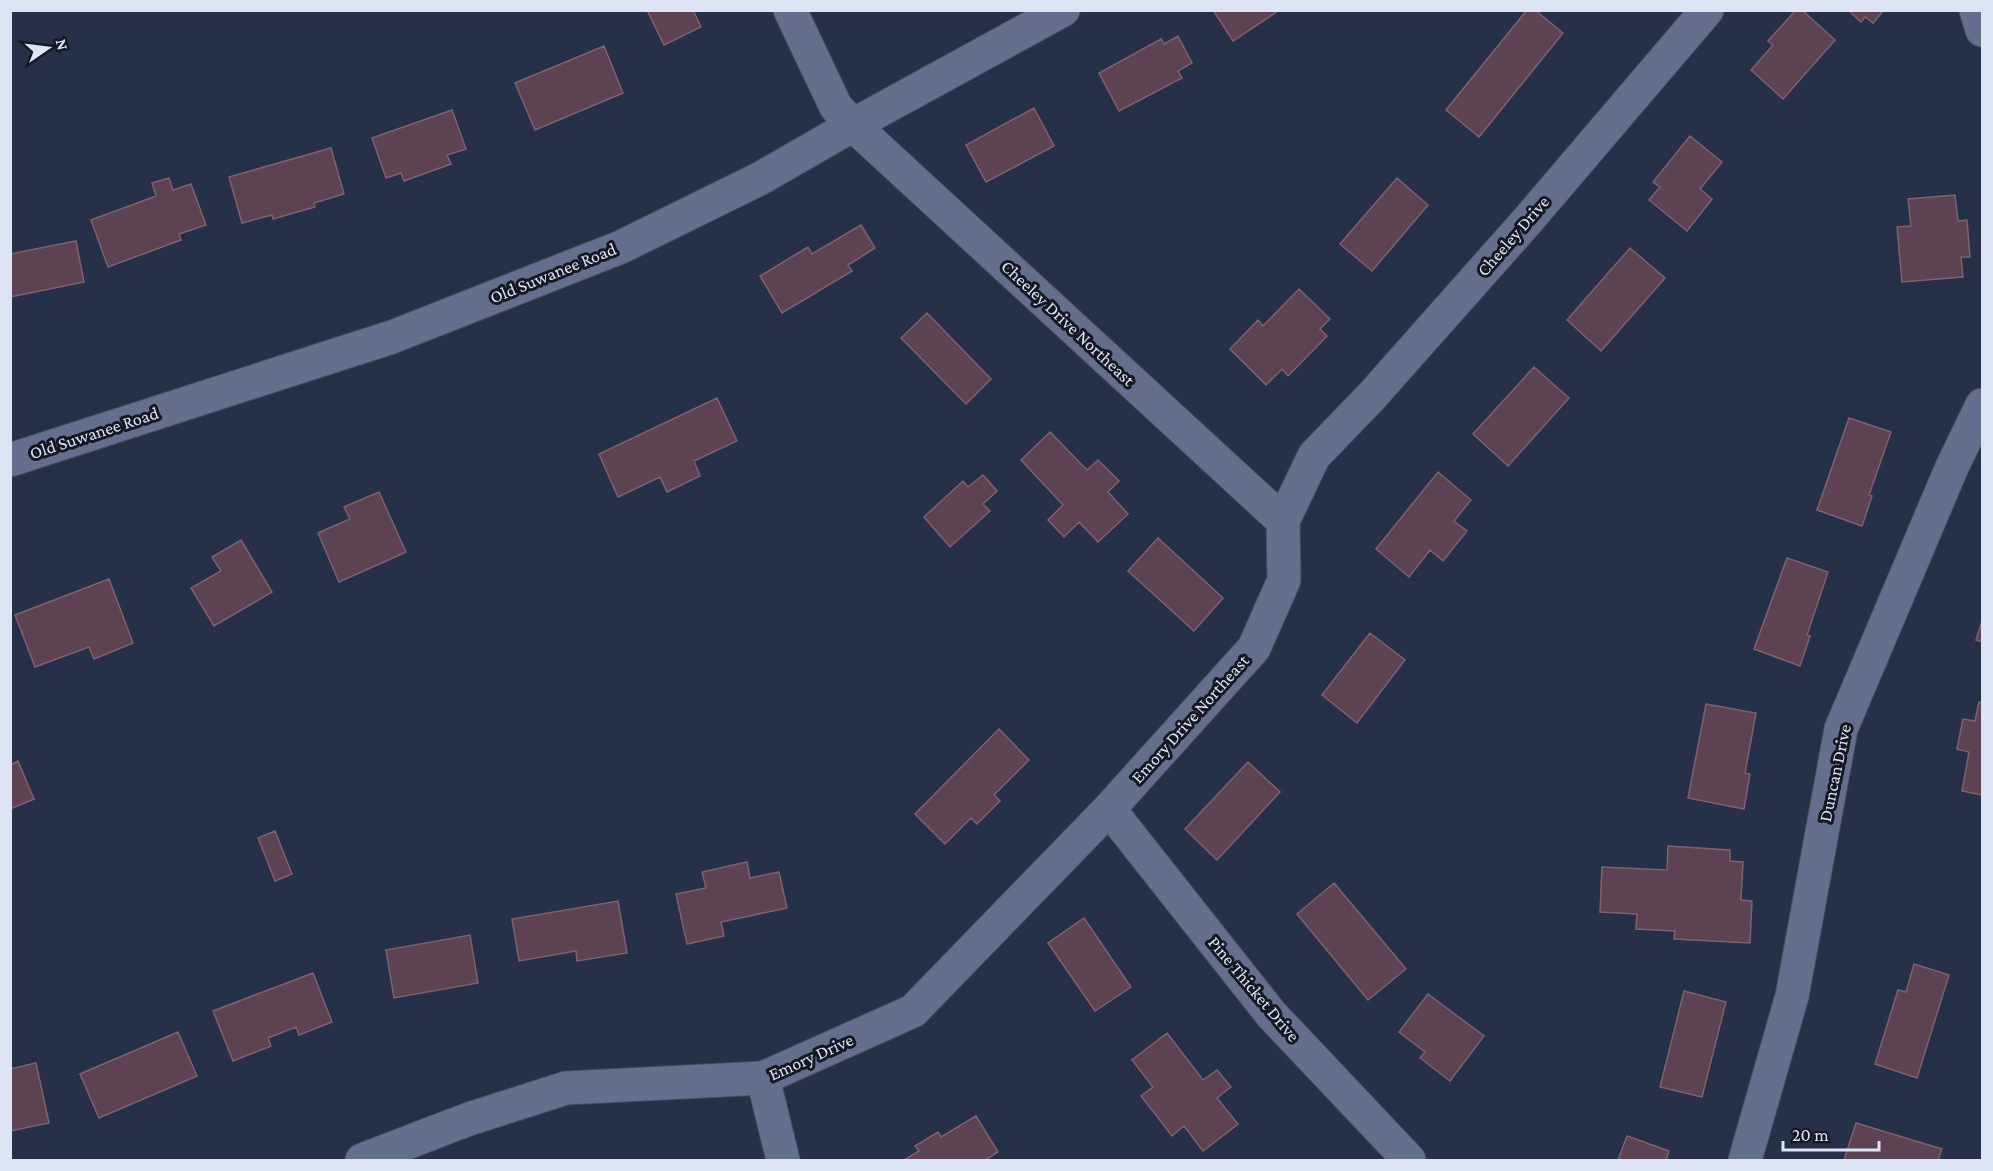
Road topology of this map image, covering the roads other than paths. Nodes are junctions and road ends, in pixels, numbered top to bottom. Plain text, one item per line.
1 (790, 10) edge
2 (1063, 10) edge
3 (1707, 10) edge
4 (1976, 10) edge
5 (1983, 30) edge
6 (853, 124) junction
7 (1983, 405) edge
8 (10, 460) edge
9 (1283, 521) junction
10 (1109, 809) junction
11 (763, 1078) junction
12 (362, 1161) edge
13 (783, 1161) edge
14 (1408, 1161) edge
15 (1745, 1161) edge

1 - 6 street, Cheeley Drive Northeast
2 - 6 street, Old Suwanee Road
3 - 9 street, Cheeley Drive
4 - 5 street
6 - 8 street, Old Suwanee Road
6 - 9 street, Cheeley Drive Northeast
7 - 15 street, Duncan Drive
9 - 10 street, Emory Drive Northeast
10 - 11 street, Emory Drive
10 - 14 street, Pine Thicket Drive
11 - 12 street, Emory Drive
11 - 13 street

